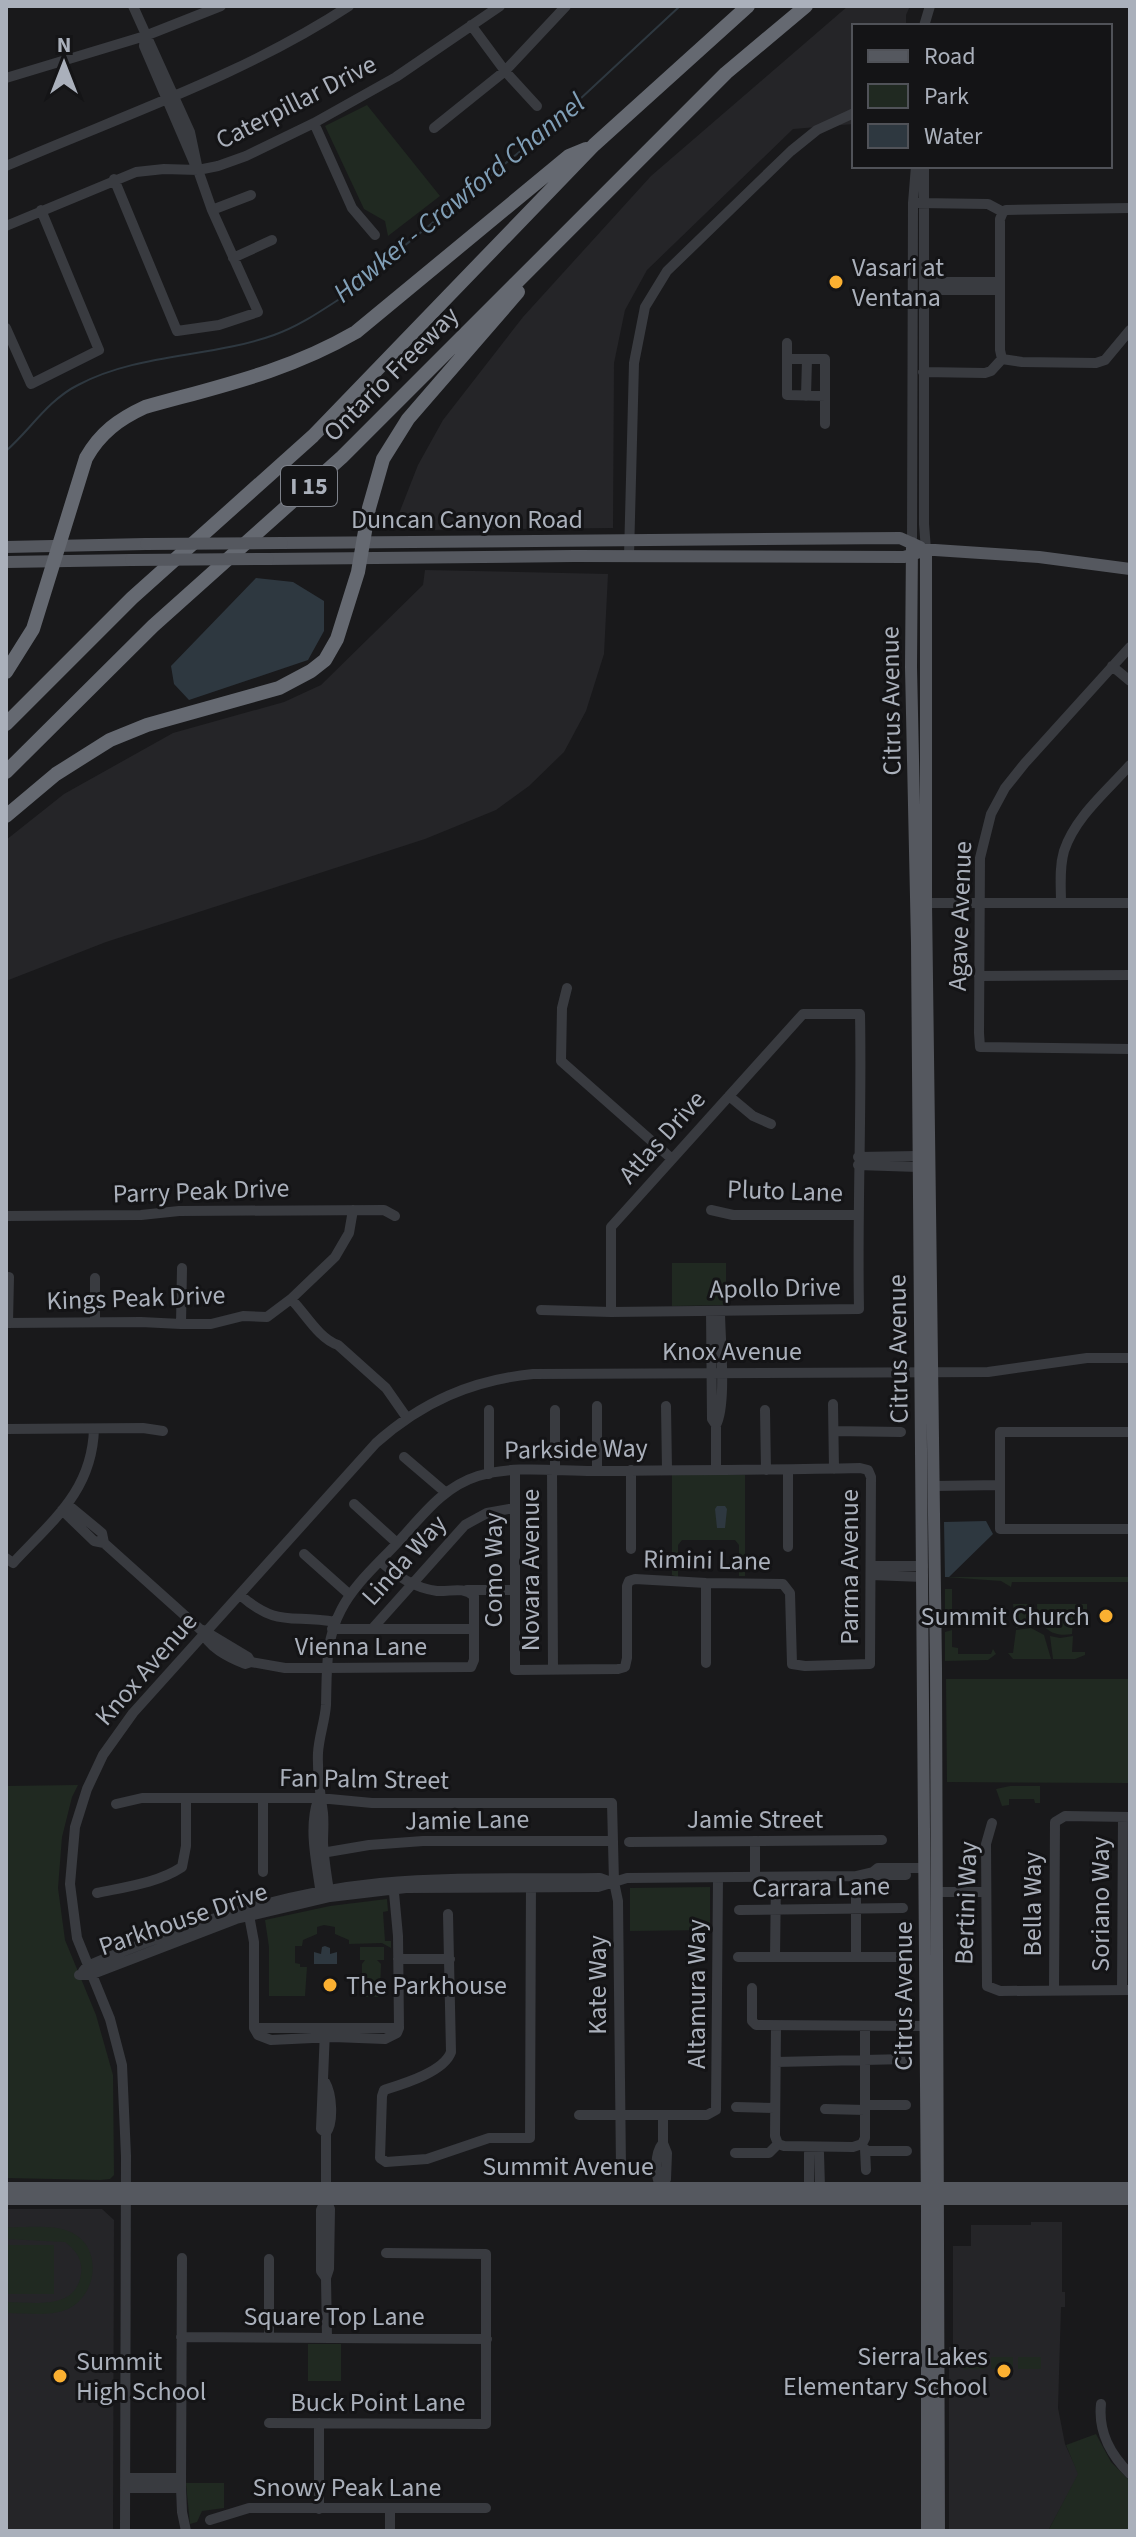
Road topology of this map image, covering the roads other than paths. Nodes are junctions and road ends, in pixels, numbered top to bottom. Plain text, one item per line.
1 (133, 6) edge
2 (221, 6) edge
3 (349, 6) edge
4 (500, 6) edge
5 (566, 6) edge
6 (748, 6) edge
7 (806, 6) edge
8 (471, 25) junction
9 (145, 36) junction
10 (505, 71) junction
11 (6, 78) edge
12 (170, 96) junction
13 (537, 106) dead end
14 (852, 114) edge
15 (314, 123) junction
16 (434, 128) dead end
17 (594, 145) junction
18 (6, 166) edge
19 (916, 168) edge
20 (924, 168) edge
21 (198, 170) junction
22 (114, 179) junction
23 (606, 193) junction
24 (251, 195) dead end
25 (919, 203) junction
26 (1130, 208) edge
27 (41, 210) junction
28 (212, 210) junction
29 (1003, 212) junction
30 (6, 226) edge
31 (375, 235) dead end
32 (272, 240) dead end
33 (233, 258) junction
34 (924, 285) junction
35 (999, 286) junction
36 (6, 328) edge
37 (1130, 330) edge
38 (787, 343) dead end
39 (787, 359) junction
40 (807, 359) junction
41 (1002, 359) junction
42 (923, 372) junction
43 (806, 396) junction
44 (825, 396) junction
45 (825, 424) dead end
46 (364, 541) junction
47 (629, 541) junction
48 (59, 545) junction
49 (6, 547) edge
50 (917, 549) junction
51 (629, 556) junction
52 (361, 558) junction
53 (55, 561) junction
54 (6, 562) edge
55 (1130, 569) edge
56 (1130, 647) edge
57 (1112, 666) junction
58 (6, 672) edge
59 (1130, 681) edge
60 (6, 724) edge
61 (1130, 765) edge
62 (6, 772) edge
63 (6, 816) edge
64 (926, 903) junction
65 (1061, 903) junction
66 (1130, 903) edge
67 (980, 904) junction
68 (1130, 975) edge
69 (979, 976) junction
70 (567, 988) dead end
71 (803, 1014) joint
72 (1130, 1049) edge
73 (729, 1096) junction
74 (771, 1124) dead end
75 (672, 1159) junction
76 (858, 1161) junction
77 (917, 1162) junction
78 (353, 1210) junction
79 (711, 1210) dead end
80 (858, 1215) junction
81 (6, 1216) edge
82 (395, 1216) dead end
83 (182, 1268) dead end
84 (9, 1277) dead end
85 (95, 1278) dead end
86 (291, 1299) junction
87 (541, 1310) dead end
88 (716, 1311) junction
89 (611, 1312) junction
90 (95, 1322) junction
91 (7, 1323) edge
92 (181, 1324) junction
93 (1130, 1358) edge
94 (927, 1372) junction
95 (716, 1373) junction
96 (833, 1404) dead end
97 (597, 1406) dead end
98 (666, 1406) dead end
99 (489, 1410) dead end
100 (555, 1410) dead end
101 (765, 1410) dead end
102 (407, 1418) junction
103 (6, 1429) edge
104 (94, 1429) junction
105 (163, 1431) dead end
106 (834, 1431) junction
107 (901, 1432) dead end
108 (1130, 1432) edge
109 (404, 1457) dead end
110 (834, 1469) junction
111 (631, 1470) junction
112 (667, 1470) junction
113 (716, 1470) junction
114 (766, 1470) junction
115 (788, 1470) junction
116 (868, 1470) joint
117 (515, 1471) junction
118 (553, 1471) junction
119 (597, 1471) junction
120 (489, 1474) junction
121 (1000, 1485) junction
122 (934, 1486) junction
123 (445, 1492) junction
124 (354, 1504) dead end
125 (64, 1507) junction
126 (514, 1508) junction
127 (1130, 1529) edge
128 (397, 1543) junction
129 (788, 1547) dead end
130 (631, 1549) dead end
131 (304, 1554) dead end
132 (10, 1560) edge
133 (380, 1561) junction
134 (871, 1570) junction
135 (923, 1571) junction
136 (411, 1583) junction
137 (706, 1583) junction
138 (465, 1590) junction
139 (515, 1590) junction
140 (240, 1595) junction
141 (350, 1595) junction
142 (334, 1625) junction
143 (372, 1629) junction
144 (474, 1629) junction
145 (204, 1632) junction
146 (706, 1663) dead end
147 (792, 1664) joint
148 (326, 1668) junction
149 (553, 1670) junction
150 (186, 1798) junction
151 (263, 1798) junction
152 (319, 1798) junction
153 (612, 1803) joint
154 (116, 1804) dead end
155 (1126, 1817) edge
156 (992, 1823) dead end
157 (882, 1840) dead end
158 (612, 1841) junction
159 (755, 1841) junction
160 (629, 1842) dead end
161 (320, 1853) junction
162 (263, 1872) dead end
163 (924, 1872) junction
164 (856, 1876) junction
165 (755, 1877) junction
166 (776, 1877) junction
167 (718, 1878) junction
168 (614, 1882) junction
169 (531, 1883) junction
170 (393, 1885) junction
171 (937, 1892) junction
172 (985, 1892) junction
173 (97, 1893) dead end
174 (325, 1894) junction
175 (903, 1908) dead end
176 (776, 1909) junction
177 (856, 1909) junction
178 (739, 1910) dead end
179 (249, 1911) junction
180 (448, 1914) dead end
181 (738, 1957) dead end
182 (775, 1957) junction
183 (856, 1957) junction
184 (903, 1957) dead end
185 (398, 1959) junction
186 (450, 1959) junction
187 (88, 1970) junction
188 (752, 1988) dead end
189 (1054, 1990) junction
190 (1126, 1990) edge
191 (925, 2026) junction
192 (776, 2027) junction
193 (865, 2027) junction
194 (326, 2033) junction
195 (907, 2059) dead end
196 (866, 2061) junction
197 (776, 2062) junction
198 (906, 2105) dead end
199 (736, 2107) dead end
200 (865, 2107) junction
201 (775, 2108) junction
202 (825, 2109) dead end
203 (579, 2115) dead end
204 (620, 2116) junction
205 (663, 2116) junction
206 (778, 2144) junction
207 (814, 2147) junction
208 (864, 2148) junction
209 (907, 2151) dead end
210 (735, 2153) dead end
211 (621, 2168) dead end
212 (866, 2170) dead end
213 (6, 2188) edge
214 (661, 2188) junction
215 (814, 2188) junction
216 (1130, 2188) edge
217 (125, 2194) junction
218 (326, 2194) junction
219 (933, 2194) junction
220 (6, 2199) edge
221 (1130, 2199) edge
222 (386, 2253) dead end
223 (182, 2258) dead end
224 (269, 2259) dead end
225 (181, 2337) junction
226 (269, 2337) junction
227 (327, 2338) junction
228 (487, 2339) junction
229 (1101, 2404) dead end
230 (269, 2423) dead end
231 (319, 2423) junction
232 (1130, 2474) edge
233 (125, 2483) junction
234 (181, 2483) junction
235 (486, 2508) dead end
236 (319, 2509) junction
237 (390, 2509) junction
238 (210, 2520) dead end
239 (125, 2531) edge
240 (186, 2531) edge
241 (390, 2531) edge
242 (927, 2531) edge
243 (939, 2531) edge

1 - 9 street
2 - 9 street
3 - 12 street
4 - 8 street, Caterpillar Drive
5 - 10 street
6 - 17 highway, Ontario Freeway / I 15
7 - 23 highway, Ontario Freeway / I 15
8 - 10 street
8 - 15 street, Caterpillar Drive
9 - 11 street
9 - 12 street
10 - 13 street
10 - 16 street
12 - 18 street
12 - 21 street
14 - 47 street
15 - 21 street, Caterpillar Drive
15 - 31 street
17 - 48 highway
17 - 60 highway, Ontario Freeway / I 15
19 - 25 street, Citrus Avenue
20 - 25 street, Citrus Avenue
21 - 22 street, Caterpillar Drive
21 - 28 street
22 - 27 street, Caterpillar Drive
22 - 33 street
23 - 46 highway
23 - 62 highway, Ontario Freeway / I 15
24 - 28 street
25 - 29 street
25 - 34 street, Citrus Avenue
25 - 50 street, Citrus Avenue
26 - 29 street
27 - 30 street, Caterpillar Drive
27 - 36 street
28 - 33 street
29 - 35 street
32 - 33 street
34 - 35 street
34 - 42 street, Citrus Avenue
35 - 41 street
37 - 41 street
38 - 39 street
39 - 40 street
39 - 43 street
40 - 43 street
40 - 44 street
41 - 42 street
42 - 50 street, Citrus Avenue
43 - 44 street
44 - 45 street
46 - 47 main road, Duncan Canyon Road
46 - 48 main road, Duncan Canyon Road, bridge
46 - 52 highway
47 - 50 main road, Duncan Canyon Road
47 - 51 street
48 - 49 main road, Duncan Canyon Road
48 - 53 highway
50 - 51 main road, Duncan Canyon Road
50 - 55 main road, Duncan Canyon Road
50 - 64 main road, Citrus Avenue
50 - 77 main road, Citrus Avenue
51 - 52 main road, Duncan Canyon Road
52 - 53 main road, Duncan Canyon Road, bridge
52 - 63 highway
53 - 54 main road, Duncan Canyon Road
53 - 58 highway
56 - 57 street, Agave Avenue
57 - 59 street
57 - 67 street, Agave Avenue
61 - 65 street
64 - 67 street
64 - 94 main road, Citrus Avenue
65 - 66 street
65 - 67 street
67 - 69 street, Agave Avenue
68 - 69 street
69 - 72 street, Agave Avenue
70 - 75 street
71 - 73 street, Atlas Drive
71 - 76 street, Apollo Drive
73 - 74 street
73 - 75 street, Atlas Drive
75 - 89 street, Atlas Drive
76 - 77 street
76 - 80 street, Apollo Drive
77 - 94 main road, Citrus Avenue
78 - 81 street, Parry Peak Drive
78 - 82 street, Parry Peak Drive
78 - 86 street
79 - 80 street, Pluto Lane
80 - 88 street, Apollo Drive
83 - 92 street
84 - 91 street
85 - 90 street
86 - 92 street, Kings Peak Drive
86 - 102 street
87 - 89 street, Apollo Drive
88 - 89 street, Apollo Drive
88 - 95 street
90 - 91 street, Kings Peak Drive
90 - 92 street, Kings Peak Drive
93 - 94 street, Knox Avenue
94 - 95 street, Knox Avenue
94 - 122 main road, Citrus Avenue
94 - 135 main road, Citrus Avenue
95 - 102 street, Knox Avenue
95 - 113 street
96 - 106 street
97 - 119 street
98 - 112 street
99 - 120 street
100 - 118 street, Novara Avenue
101 - 114 street
102 - 140 street, Knox Avenue
103 - 104 street
104 - 105 street
104 - 125 street
106 - 107 street
106 - 110 street
108 - 121 street
109 - 123 street
110 - 115 street, Parkside Way
110 - 116 street, Parkside Way
111 - 112 street, Parkside Way
111 - 119 street, Parkside Way
111 - 130 street
112 - 113 street, Parkside Way
113 - 114 street, Parkside Way
114 - 115 street, Parkside Way
115 - 129 street
116 - 134 street, Parma Avenue
117 - 118 street, Parkside Way
117 - 120 street, Parkside Way
117 - 126 street, Como Way
118 - 119 street, Parkside Way
118 - 149 street, Novara Avenue
120 - 123 street, Parkside Way
121 - 122 street
121 - 127 street
122 - 171 main road, Citrus Avenue
123 - 128 street, Parkside Way
124 - 128 street
125 - 132 street
125 - 145 street, Vienna Lane
126 - 136 street, Linda Way
126 - 139 street, Como Way
128 - 133 street, Parkside Way
131 - 141 street
133 - 136 street
133 - 141 street, Parkside Way
134 - 135 street
134 - 147 street, Parma Avenue
135 - 163 main road, Citrus Avenue
136 - 138 street
136 - 143 street, Linda Way
137 - 146 street
137 - 147 street, Rimini Lane
137 - 149 street, Rimini Lane
138 - 139 street
138 - 144 street
139 - 149 street, Como Way
140 - 142 street
140 - 145 street, Knox Avenue
141 - 142 street, Parkside Way
142 - 143 street
142 - 148 street, Parkside Way
143 - 144 street
144 - 148 street, Vienna Lane
145 - 148 street, Vienna Lane
145 - 187 street, Knox Avenue
148 - 152 street, Parkside Way
150 - 151 street, Fan Palm Street
150 - 154 street, Fan Palm Street
150 - 173 street
151 - 152 street, Fan Palm Street
151 - 162 street
152 - 153 street, Fan Palm Street
152 - 161 street, Parkside Way
153 - 158 street, Kate Way
155 - 189 street, Bella Way
155 - 190 street, Soriano Way
156 - 172 street, Bertini Way
157 - 159 street, Jamie Street
158 - 161 street, Jamie Lane
158 - 168 street, Kate Way
159 - 160 street, Jamie Street
159 - 165 street
161 - 174 street, Parkside Way
163 - 164 street, Parkhouse Drive
163 - 191 main road, Citrus Avenue
164 - 166 street, Parkhouse Drive
164 - 177 street
165 - 166 street, Parkhouse Drive
165 - 167 street, Parkhouse Drive
166 - 176 street
167 - 168 street, Parkhouse Drive
167 - 205 street, Altamura Way
168 - 169 street, Parkhouse Drive
168 - 204 street, Kate Way
169 - 170 street, Parkhouse Drive
169 - 186 street
170 - 174 street, Parkhouse Drive
170 - 185 street
171 - 172 street
171 - 219 main road, Citrus Avenue
172 - 189 street, Bertini Way
174 - 179 street, Parkhouse Drive
175 - 177 street, Carrara Lane
176 - 177 street, Carrara Lane
176 - 178 street, Carrara Lane
176 - 182 street
177 - 183 street
179 - 187 street, Parkhouse Drive
179 - 194 street
180 - 186 street
181 - 182 street
182 - 183 street
183 - 184 street
185 - 186 street
185 - 194 street
187 - 217 street, Knox Avenue
188 - 192 street
189 - 190 street
191 - 193 street
191 - 219 main road, Citrus Avenue
192 - 193 street
192 - 197 street
193 - 196 street
194 - 218 street
195 - 196 street
196 - 197 street
196 - 200 street
197 - 201 street
198 - 200 street
199 - 201 street
200 - 202 street
200 - 208 street
201 - 206 street
203 - 204 street
204 - 205 street
204 - 211 street, Kate Way
205 - 214 street
206 - 207 street
206 - 210 street
207 - 208 street
207 - 215 street
208 - 209 street
208 - 212 street
213 - 217 main road, Summit Avenue
214 - 215 main road, Summit Avenue
214 - 218 main road, Summit Avenue
215 - 219 main road, Summit Avenue
216 - 219 main road, Summit Avenue
217 - 218 main road, Summit Avenue
217 - 220 main road, Summit Avenue
217 - 233 street, Knox Avenue
218 - 219 main road, Summit Avenue
218 - 227 street
219 - 221 main road, Summit Avenue
219 - 242 main road, Citrus Avenue
219 - 243 main road, Citrus Avenue
222 - 228 street
223 - 225 street
224 - 226 street
225 - 226 street, Square Top Lane
225 - 234 street
226 - 227 street, Square Top Lane
227 - 228 street, Square Top Lane
228 - 231 street, Buck Point Lane
229 - 232 street
230 - 231 street, Buck Point Lane
231 - 236 street
233 - 234 street
233 - 239 street, Knox Avenue
234 - 240 street
235 - 237 street, Snowy Peak Lane
236 - 237 street, Snowy Peak Lane
236 - 238 street, Snowy Peak Lane
237 - 241 street

